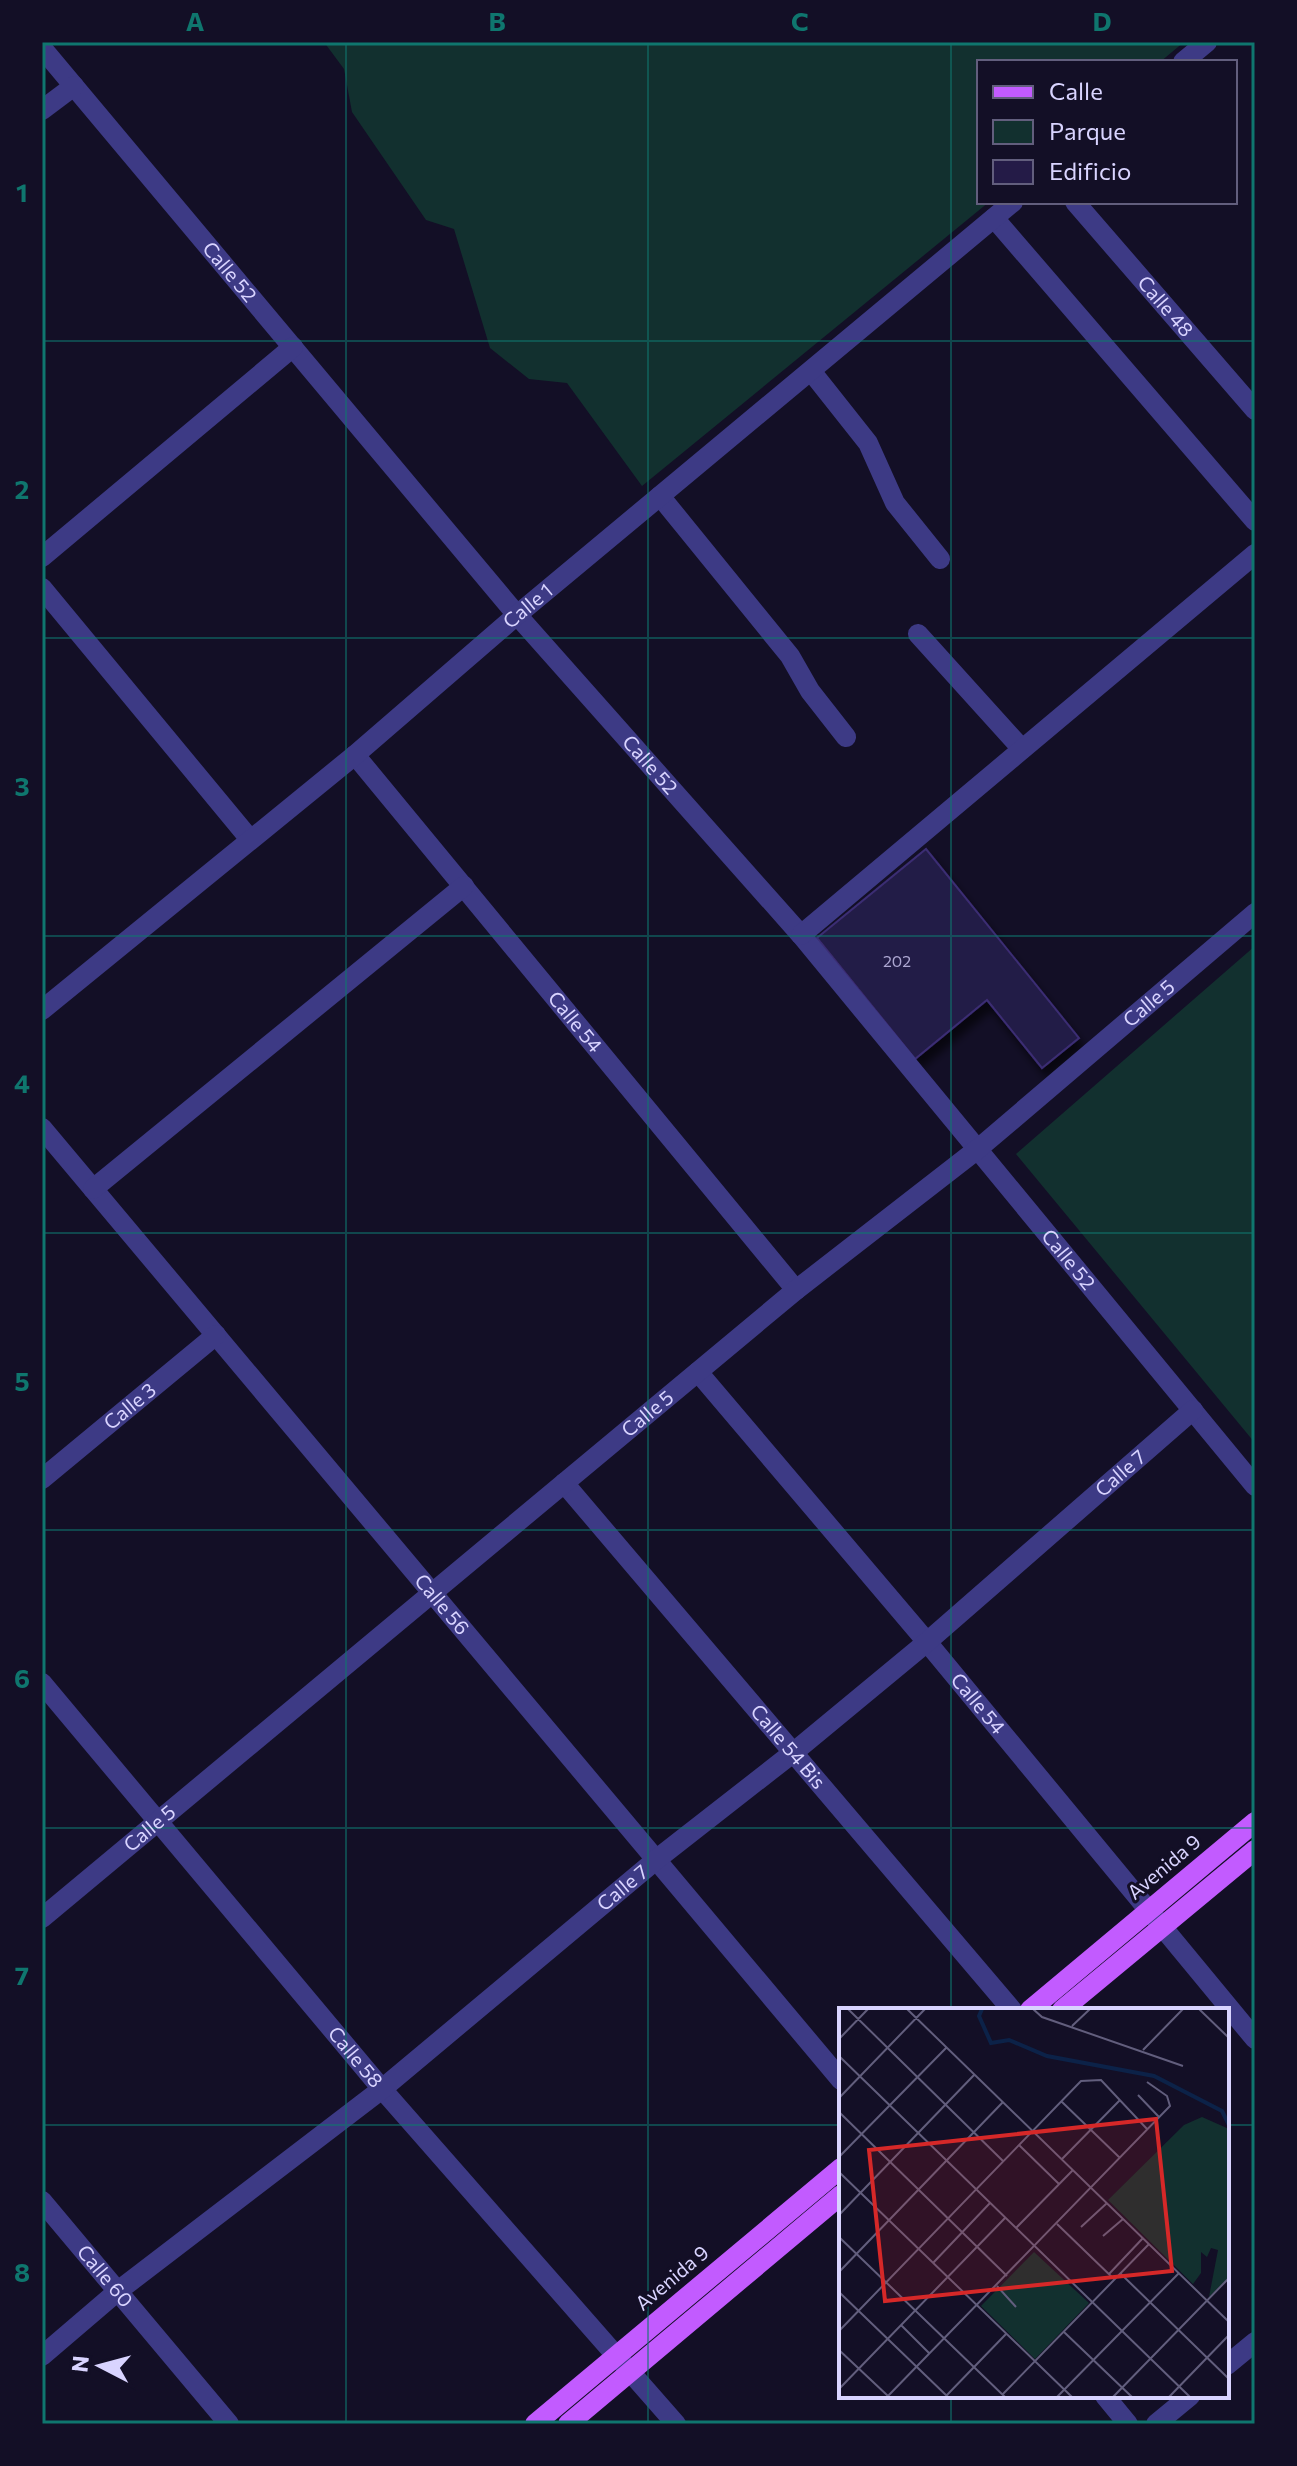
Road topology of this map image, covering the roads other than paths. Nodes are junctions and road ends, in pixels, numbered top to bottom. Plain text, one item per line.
1 (1207, 42) edge
2 (42, 48) edge
3 (1185, 60) edge
4 (74, 86) junction
5 (42, 110) edge
6 (1011, 204) edge
7 (1077, 204) edge
8 (994, 218) junction
9 (293, 347) junction
10 (811, 371) junction
11 (1255, 410) edge
12 (660, 496) junction
13 (1255, 521) edge
14 (1255, 554) edge
15 (42, 557) edge
16 (940, 559) dead end
17 (42, 588) edge
18 (517, 615) junction
19 (918, 634) dead end
20 (846, 737) dead end
21 (1022, 749) junction
22 (355, 755) junction
23 (249, 838) junction
24 (464, 886) junction
25 (1255, 913) edge
26 (801, 935) junction
27 (42, 1010) edge
28 (42, 1128) edge
29 (979, 1148) junction
30 (93, 1189) junction
31 (796, 1290) junction
32 (216, 1335) junction
33 (698, 1372) junction
34 (1193, 1410) junction
35 (42, 1479) edge
36 (564, 1483) junction
37 (1255, 1486) edge
38 (433, 1592) junction
39 (927, 1642) junction
40 (42, 1683) edge
41 (794, 1752) junction
42 (1255, 1822) edge
43 (156, 1823) junction
44 (1255, 1850) edge
45 (657, 1859) junction
46 (42, 1918) edge
47 (1155, 1919) junction
48 (1010, 2008) edge
49 (1033, 2008) edge
50 (1064, 2008) edge
51 (1255, 2039) edge
52 (839, 2078) edge
53 (382, 2089) junction
54 (839, 2170) edge
55 (839, 2197) edge
56 (42, 2201) edge
57 (118, 2291) junction
58 (1255, 2342) edge
59 (617, 2355) junction
60 (42, 2356) edge
61 (1229, 2363) edge
62 (631, 2371) junction
63 (1107, 2398) edge
64 (1188, 2398) edge
65 (229, 2424) edge
66 (535, 2424) edge
67 (568, 2424) edge
68 (676, 2424) edge
69 (1128, 2424) edge
70 (1156, 2424) edge

1 - 3 street
2 - 4 street, Calle 52
4 - 5 street
4 - 9 street, Calle 52
6 - 8 street, Calle 1
7 - 11 street, Calle 48
8 - 10 street, Calle 1
8 - 13 street
9 - 15 street
9 - 18 street, Calle 52
10 - 12 street, Calle 1
10 - 16 street
12 - 18 street, Calle 1
12 - 20 street
14 - 21 street
17 - 23 street
18 - 22 street, Calle 1
18 - 26 street, Calle 52
19 - 21 street
21 - 26 street
22 - 23 street, Calle 1
22 - 24 street, Calle 54
23 - 27 street, Calle 1
24 - 30 street
24 - 31 street, Calle 54
25 - 29 street, Calle 5
26 - 29 street, Calle 52
28 - 30 street, Calle 56
29 - 31 street, Calle 5
29 - 34 street, Calle 52
30 - 32 street, Calle 56
31 - 33 street, Calle 5
32 - 35 street, Calle 3
32 - 38 street, Calle 56
33 - 36 street, Calle 5
33 - 39 street, Calle 54
34 - 37 street, Calle 52
34 - 39 street, Calle 7
36 - 38 street, Calle 5
36 - 41 street, Calle 54 Bis
38 - 43 street, Calle 5
38 - 45 street, Calle 56
39 - 41 street, Calle 7
39 - 47 street, Calle 54
40 - 43 street, Calle 58
41 - 45 street, Calle 7
41 - 48 street, Calle 54 Bis
42 - 47 main road, Avenida 9
43 - 46 street, Calle 5
43 - 53 street, Calle 58
44 - 47 main road, Avenida 9
45 - 52 street, Calle 56
45 - 53 street, Calle 7
47 - 49 main road, Avenida 9
47 - 50 main road, Avenida 9
47 - 51 street, Calle 54
53 - 57 street, Calle 7
53 - 59 street, Calle 58
54 - 59 main road, Avenida 9
55 - 62 main road
56 - 57 street, Calle 60
57 - 60 street, Calle 7
57 - 65 street, Calle 60
58 - 61 street
59 - 62 street, Calle 58
59 - 66 main road, Avenida 9
62 - 67 main road
62 - 68 street, Calle 58
63 - 69 street
64 - 70 street

